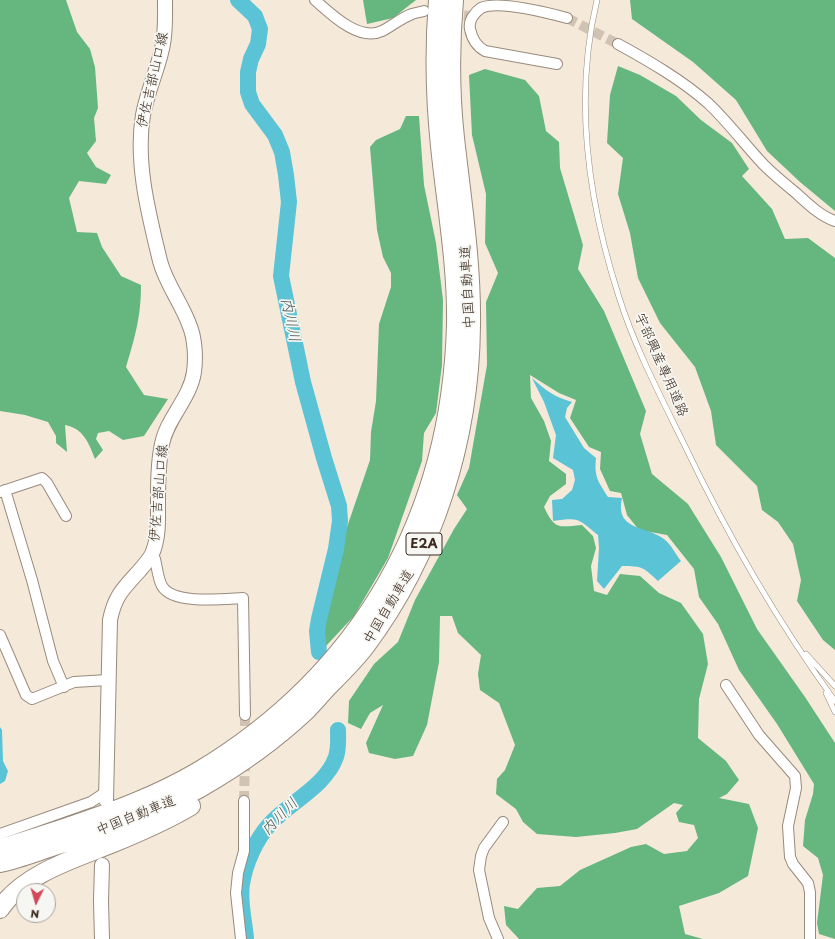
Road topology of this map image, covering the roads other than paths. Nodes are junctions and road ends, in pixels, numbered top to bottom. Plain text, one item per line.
1 (165, 0) edge
2 (315, 0) edge
3 (438, 0) edge
4 (454, 0) edge
5 (597, 0) edge
6 (424, 11) dead end
7 (567, 18) tunnel mouth
8 (618, 44) tunnel mouth
9 (557, 64) dead end
10 (835, 221) edge
11 (2, 491) edge
12 (66, 516) dead end
13 (151, 556) junction
14 (0, 635) edge
15 (796, 644) junction
16 (10, 659) junction
17 (354, 660) junction
18 (0, 663) edge
19 (108, 680) junction
20 (821, 681) junction
21 (726, 685) dead end
22 (64, 686) junction
23 (835, 686) edge
24 (835, 701) edge
25 (835, 712) edge
26 (245, 715) tunnel mouth
27 (106, 796) joint
28 (244, 801) tunnel mouth
29 (503, 822) dead end
30 (0, 834) edge
31 (0, 848) edge
32 (0, 863) edge
33 (102, 865) dead end
34 (0, 909) edge
35 (102, 939) edge
36 (241, 939) edge
37 (498, 939) edge
38 (810, 939) edge

1 - 13 main road, 伊佐吉部山口線
2 - 6 street
3 - 31 highway, 中国自動車道 / E2A
4 - 17 highway, 中国自動車道 / E2A
5 - 15 lane, 宇部興産専用道路
7 - 9 street
8 - 10 street
11 - 12 street
11 - 22 street
13 - 19 main road, 伊佐吉部山口線
13 - 26 street
14 - 16 street
15 - 20 lane, 宇部興産専用道路
15 - 23 lane
16 - 18 street
16 - 22 street
17 - 32 highway, 中国自動車道 / E2A
17 - 34 highway
19 - 22 street
19 - 27 main road, 伊佐吉部山口線
20 - 24 lane, 宇部興産専用道路
20 - 25 lane
21 - 38 street
27 - 30 street
28 - 36 street
29 - 37 street
33 - 35 main road

